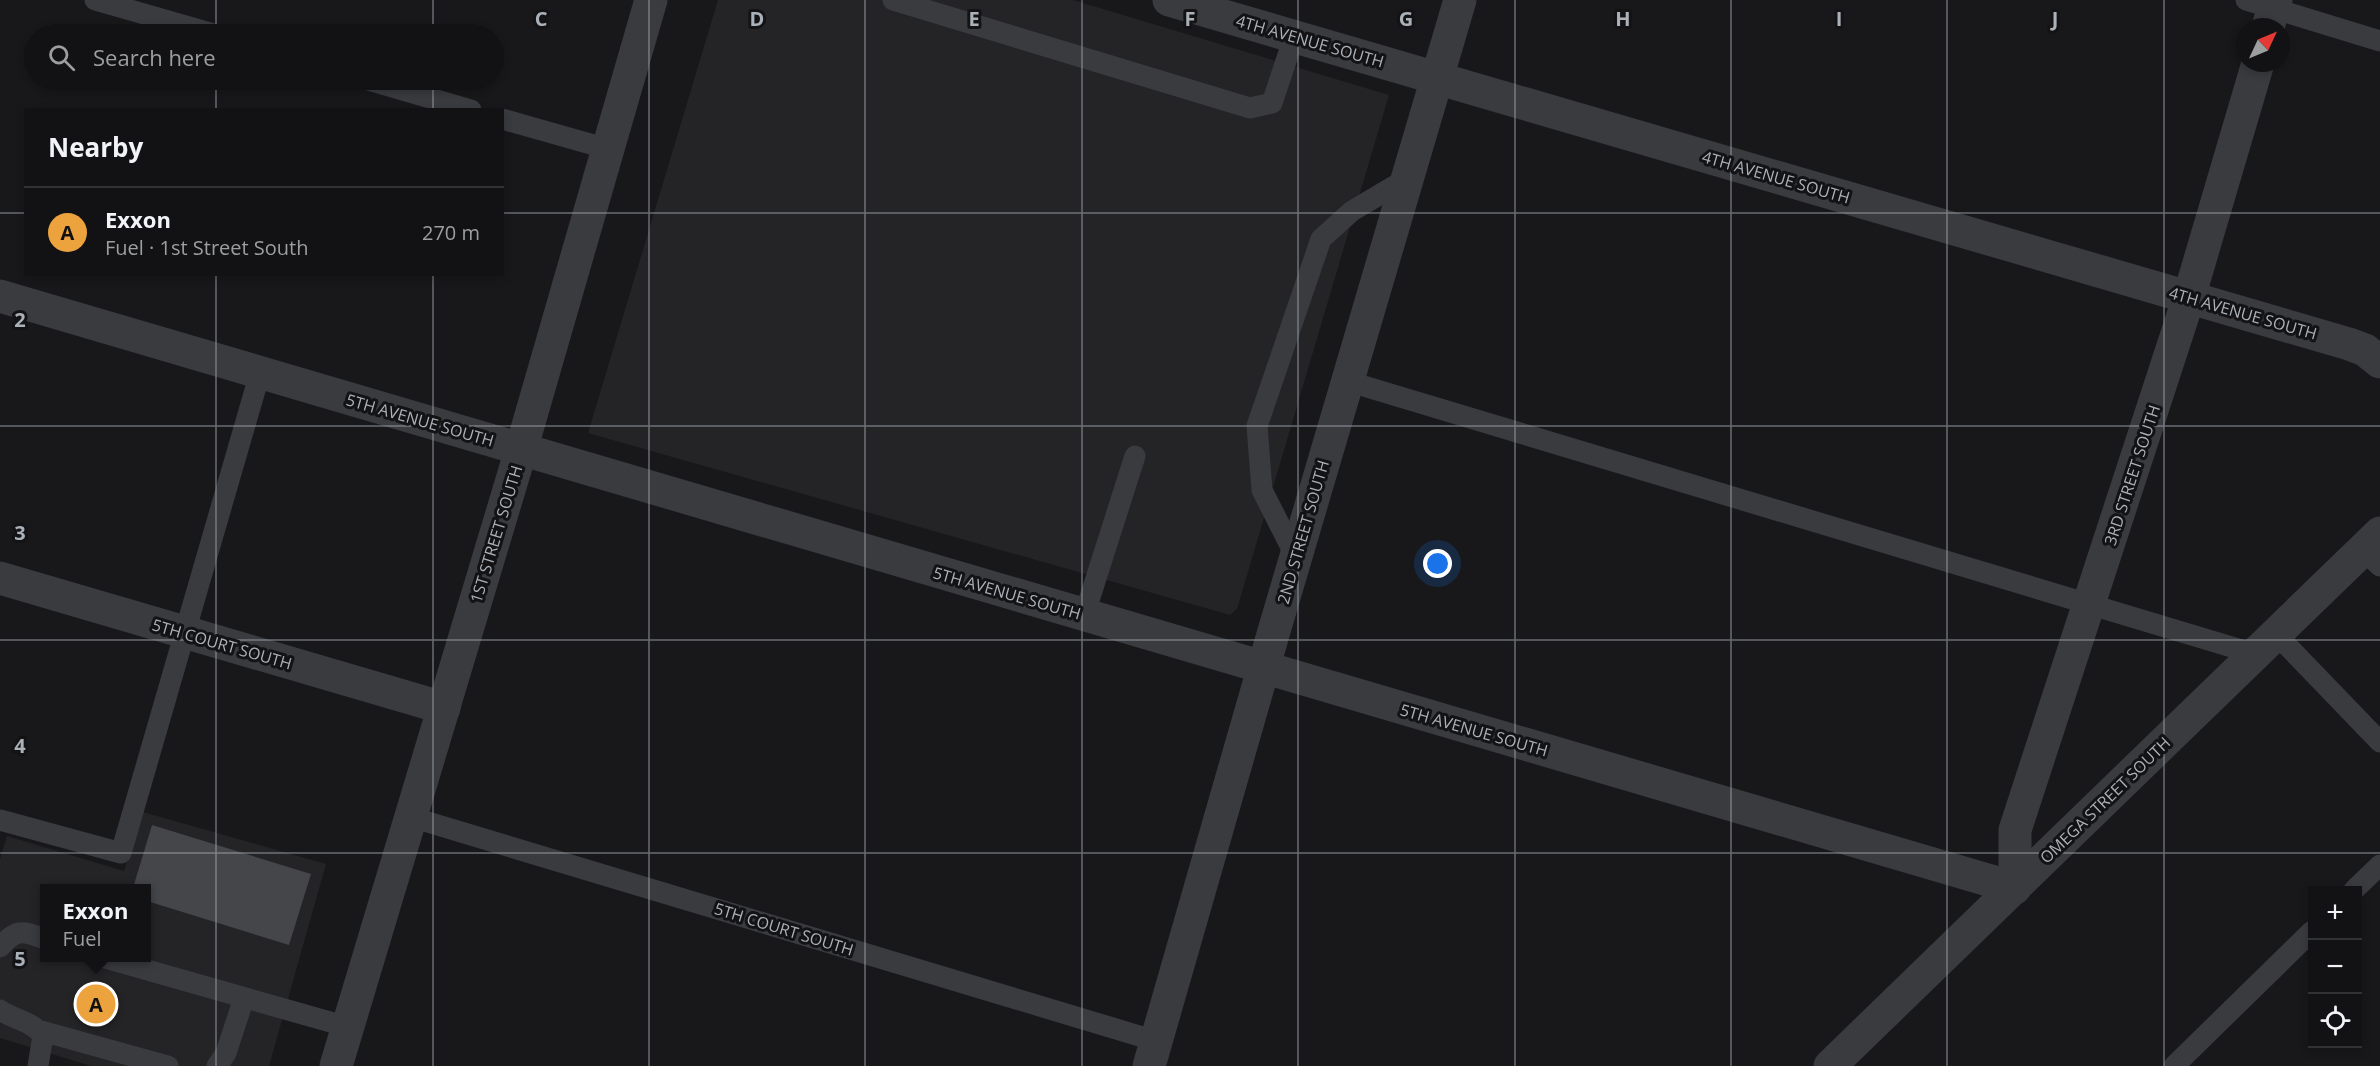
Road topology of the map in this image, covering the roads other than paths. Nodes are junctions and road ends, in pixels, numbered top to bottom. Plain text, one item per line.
1 (95, 0) edge
2 (651, 0) edge
3 (893, 0) edge
4 (1169, 0) edge
5 (1460, 0) edge
6 (2266, 9) edge
7 (179, 24) edge
8 (1294, 37) junction
9 (2380, 40) edge
10 (2255, 72) edge
11 (1436, 78) junction
12 (402, 90) edge
13 (464, 108) edge
14 (504, 119) edge
15 (608, 149) junction
16 (1407, 179) junction
17 (0, 296) edge
18 (2189, 297) junction
19 (2380, 362) edge
20 (260, 373) junction
21 (1347, 381) junction
22 (521, 450) junction
23 (1135, 456) dead end
24 (2374, 549) edge
25 (1296, 557) junction
26 (0, 578) edge
27 (2090, 605) junction
28 (1084, 616) junction
29 (186, 633) junction
30 (2266, 644) junction
31 (1263, 668) junction
32 (444, 708) junction
33 (2380, 742) edge
34 (411, 817) junction
35 (0, 820) edge
36 (2380, 865) edge
37 (2359, 886) edge
38 (2015, 888) junction
39 (2308, 936) edge
40 (40, 937) edge
41 (0, 947) edge
42 (122, 962) edge
43 (244, 998) junction
44 (0, 1010) edge
45 (348, 1027) junction
46 (38, 1030) junction
47 (1152, 1053) edge
48 (38, 1066) edge
49 (168, 1066) edge
50 (217, 1066) edge
51 (336, 1066) edge
52 (1830, 1066) edge
53 (2175, 1066) edge

1 - 7 lane
2 - 15 street, 1ST STREET SOUTH
3 - 8 lane
4 - 8 street, 4TH AVENUE SOUTH
5 - 11 street, 2ND STREET SOUTH
6 - 9 lane
8 - 11 street, 4TH AVENUE SOUTH
10 - 18 street, 3RD STREET SOUTH
11 - 16 street, 2ND STREET SOUTH
11 - 18 street, 4TH AVENUE SOUTH
12 - 13 lane
14 - 15 lane
15 - 22 street, 1ST STREET SOUTH
16 - 21 street, 2ND STREET SOUTH
16 - 25 lane
17 - 20 street, 5TH AVENUE SOUTH
18 - 19 street, 4TH AVENUE SOUTH
18 - 27 street, 3RD STREET SOUTH
20 - 22 street, 5TH AVENUE SOUTH
20 - 29 lane
21 - 25 street, 2ND STREET SOUTH
21 - 27 lane
22 - 28 street, 5TH AVENUE SOUTH
22 - 32 street, 1ST STREET SOUTH
23 - 28 lane
24 - 30 street, OMEGA STREET SOUTH
25 - 31 street, 2ND STREET SOUTH
26 - 29 street, 5TH COURT SOUTH
27 - 30 lane
27 - 38 street, 3RD STREET SOUTH
28 - 31 street, 5TH AVENUE SOUTH
29 - 32 street, 5TH COURT SOUTH
29 - 35 lane
30 - 33 lane
30 - 38 street, OMEGA STREET SOUTH
31 - 38 street, 5TH AVENUE SOUTH
31 - 47 street, 2ND STREET SOUTH
32 - 34 street, 1ST STREET SOUTH
34 - 45 street, 1ST STREET SOUTH
34 - 47 lane, 5TH COURT SOUTH
36 - 37 lane
38 - 52 street, OMEGA STREET SOUTH
39 - 53 lane
40 - 41 lane
42 - 43 lane
43 - 45 lane
43 - 50 lane
44 - 46 lane
45 - 51 street, 1ST STREET SOUTH
46 - 48 lane
46 - 49 lane

